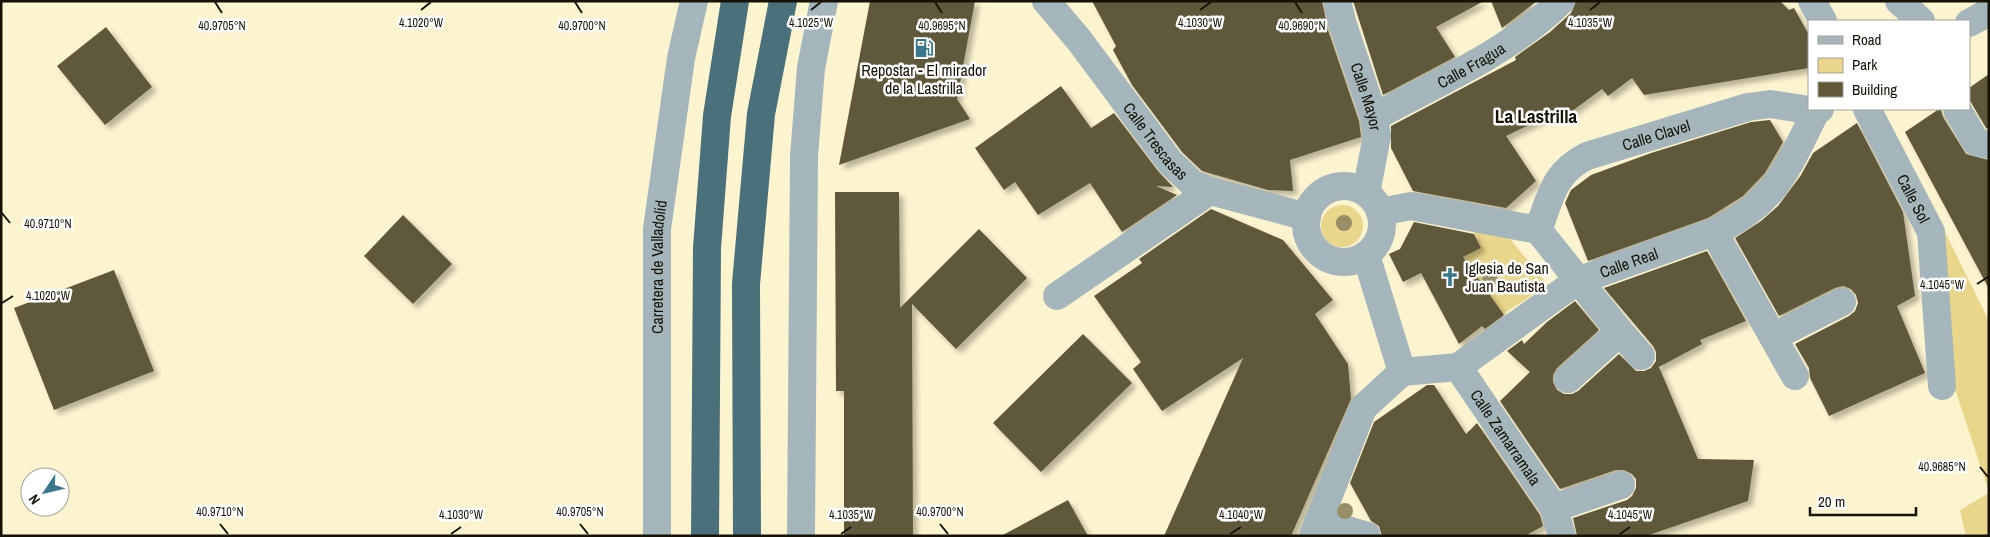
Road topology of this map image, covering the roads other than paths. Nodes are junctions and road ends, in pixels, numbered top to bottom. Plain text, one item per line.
1 (694, 1) edge
2 (735, 1) edge
3 (783, 1) edge
4 (824, 1) edge
5 (1046, 1) edge
6 (1338, 1) edge
7 (1561, 1) edge
8 (1812, 1) edge
9 (1899, 1) edge
10 (1989, 12) edge
11 (1822, 20) edge
12 (1920, 20) edge
13 (1970, 22) edge
14 (1808, 109) edge
15 (1818, 110) edge
16 (1868, 110) edge
17 (1958, 110) edge
18 (1374, 116) junction
19 (1989, 145) edge
20 (1210, 191) junction
21 (1373, 202) junction
22 (1307, 218) junction
23 (1538, 230) junction
24 (1714, 232) junction
25 (1366, 255) junction
26 (1577, 281) junction
27 (1058, 296) dead end
28 (1842, 302) dead end
29 (1620, 332) junction
30 (1773, 337) junction
31 (1641, 356) dead end
32 (1458, 367) junction
33 (1402, 372) junction
34 (1795, 376) dead end
35 (1568, 379) dead end
36 (1942, 386) dead end
37 (1621, 485) dead end
38 (1554, 508) junction
39 (1315, 528) edge
40 (656, 536) edge
41 (705, 536) edge
42 (747, 536) edge
43 (801, 536) edge
44 (1367, 536) edge
45 (1562, 536) edge

1 - 40 street, Carretera de Valladolid
2 - 41 highway
3 - 42 highway
4 - 43 street
5 - 20 street, Calle Trescasas
6 - 18 street, Calle Mayor
7 - 18 street, Calle Fragua
8 - 11 street
9 - 12 street
10 - 13 street
14 - 23 street, Calle Clavel
15 - 24 street, Calle Real
16 - 36 street, Calle Sol
17 - 19 street
18 - 21 street, Calle Mayor
20 - 22 street, Calle Trescasas
20 - 27 street
21 - 22 street
21 - 23 street
21 - 25 street
22 - 25 street
23 - 26 street
24 - 26 street, Calle Real
24 - 30 street
25 - 33 street
26 - 29 street
26 - 32 street, Calle Real
28 - 30 street
29 - 31 street
29 - 35 street
30 - 34 street
32 - 33 street
32 - 38 street, Calle Zamarramala
33 - 39 street
37 - 38 street
38 - 45 street, Calle Zamarramala
39 - 44 street

